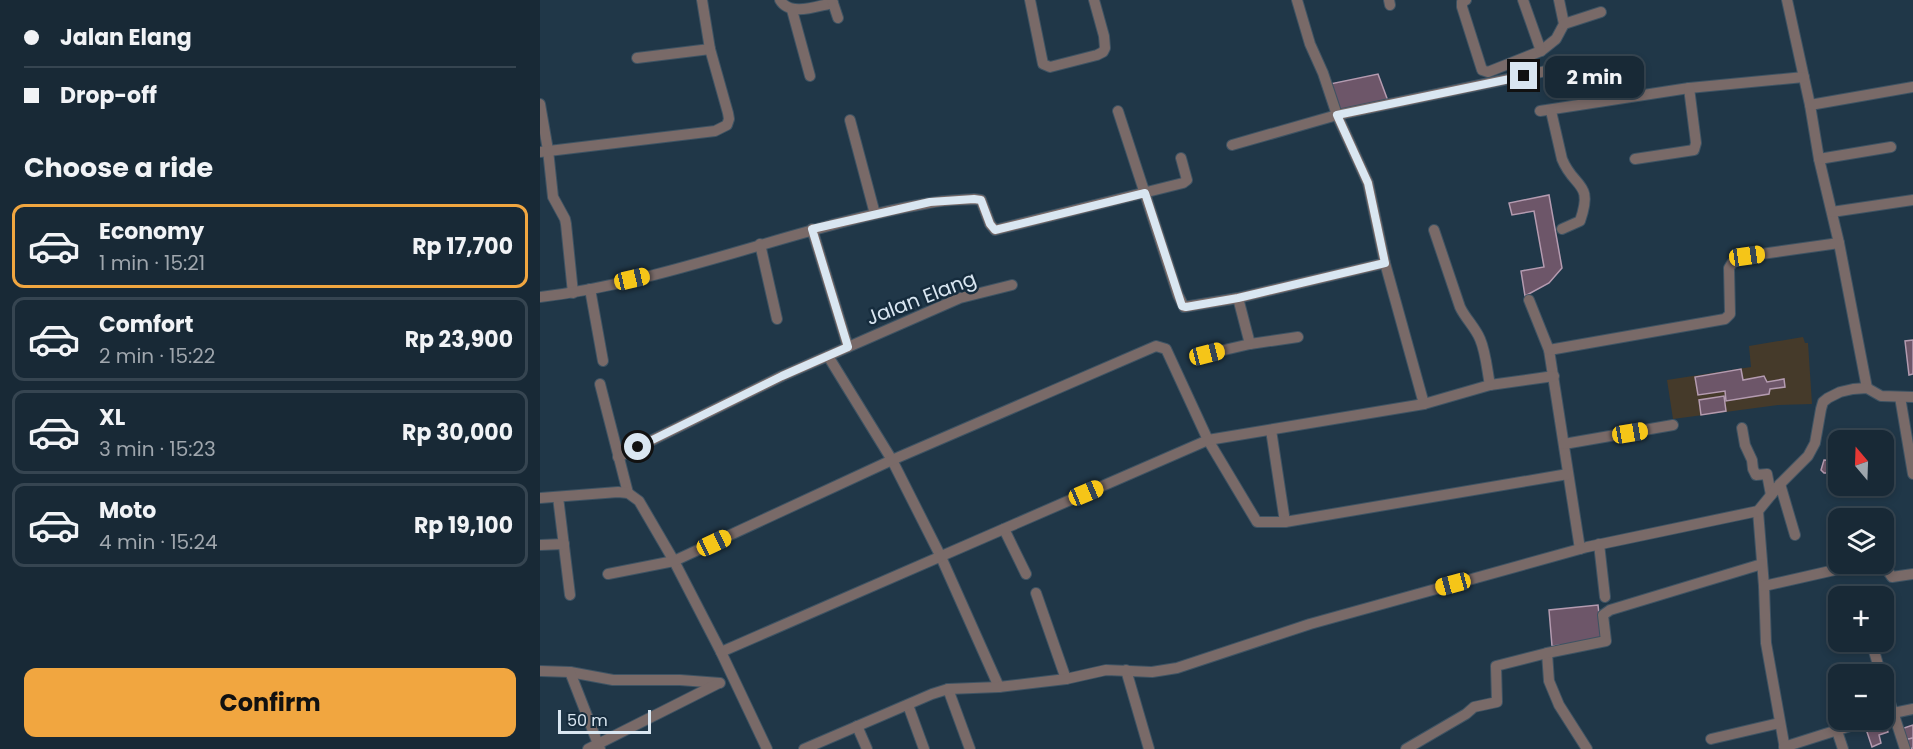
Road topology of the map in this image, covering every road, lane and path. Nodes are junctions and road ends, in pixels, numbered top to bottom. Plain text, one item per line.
1 (702, 0) edge
2 (780, 0) edge
3 (1030, 0) edge
4 (1094, 0) edge
5 (1297, 0) edge
6 (1466, 0) edge
7 (1523, 0) edge
8 (1559, 0) edge
9 (1787, 0) edge
10 (833, 2) edge
11 (792, 10) junction
12 (1601, 12) dead end
13 (838, 18) dead end
14 (1564, 24) junction
15 (710, 49) junction
16 (1538, 52) junction
17 (637, 58) dead end
18 (1570, 66) dead end
19 (810, 76) dead end
20 (1804, 76) junction
21 (1913, 87) edge
22 (1689, 88) junction
23 (540, 104) edge
24 (1810, 105) junction
25 (1118, 111) dead end
26 (1337, 115) junction
27 (850, 120) dead end
28 (1232, 145) dead end
29 (1891, 147) dead end
30 (544, 151) edge
31 (1181, 158) dead end
32 (1635, 159) dead end
33 (1819, 159) junction
34 (1145, 193) junction
35 (1913, 200) edge
36 (1832, 212) junction
37 (875, 214) junction
38 (812, 229) junction
39 (1562, 229) dead end
40 (1434, 230) dead end
41 (1839, 243) junction
42 (760, 244) junction
43 (1385, 263) junction
44 (1012, 285) dead end
45 (590, 289) junction
46 (573, 293) junction
47 (540, 297) edge
48 (1238, 298) junction
49 (1529, 300) dead end
50 (777, 319) dead end
51 (1298, 337) dead end
52 (1251, 344) junction
53 (848, 347) junction
54 (1549, 350) junction
55 (1207, 354) dead end
56 (828, 356) junction
57 (603, 361) dead end
58 (1554, 376) junction
59 (600, 384) dead end
60 (1490, 385) junction
61 (1867, 388) junction
62 (1900, 397) junction
63 (1913, 397) edge
64 (1424, 404) junction
65 (1673, 425) dead end
66 (1742, 428) dead end
67 (1271, 430) junction
68 (1208, 440) junction
69 (1564, 444) junction
70 (618, 457) junction
71 (892, 460) junction
72 (1568, 474) junction
73 (1913, 474) edge
74 (1780, 484) junction
75 (628, 493) junction
76 (1772, 495) junction
77 (558, 496) junction
78 (540, 498) edge
79 (1758, 512) junction
80 (1285, 522) junction
81 (1004, 529) junction
82 (1795, 535) dead end
83 (564, 544) junction
84 (1599, 544) junction
85 (540, 545) edge
86 (1580, 549) junction
87 (941, 557) junction
88 (674, 561) junction
89 (1762, 564) junction
90 (1828, 571) edge
91 (608, 574) dead end
92 (1026, 574) dead end
93 (1890, 574) edge
94 (1913, 574) edge
95 (1764, 586) junction
96 (1035, 593) dead end
97 (570, 595) dead end
98 (1605, 597) dead end
99 (721, 652) junction
100 (1547, 653) junction
101 (1126, 670) junction
102 (540, 671) edge
103 (570, 672) junction
104 (733, 678) junction
105 (1066, 679) junction
106 (720, 683) junction
107 (999, 687) junction
108 (948, 689) junction
109 (908, 705) junction
110 (1913, 709) edge
111 (1894, 713) edge
112 (1779, 723) junction
113 (857, 726) junction
114 (1894, 726) edge
115 (1840, 730) edge
116 (1837, 731) junction
117 (1711, 739) dead end
118 (595, 748) edge
119 (1784, 748) edge
120 (767, 749) edge
121 (804, 749) edge
122 (867, 749) edge
123 (924, 749) edge
124 (970, 749) edge
125 (1149, 749) edge
126 (1406, 749) edge
127 (1587, 749) edge
128 (1843, 749) edge
129 (1905, 749) edge

1 - 15 street
2 - 11 street
3 - 4 street
5 - 26 street
6 - 16 street
7 - 16 street
8 - 14 street
9 - 20 street
10 - 11 street
10 - 13 street
11 - 19 street
12 - 14 street
14 - 16 street
15 - 17 street
15 - 30 street
18 - 26 street
20 - 22 street
20 - 24 street
21 - 24 street
22 - 32 street
22 - 39 street
23 - 30 street
24 - 33 street
25 - 34 street
26 - 28 street
26 - 43 street
27 - 37 street
29 - 33 street
30 - 46 street
31 - 34 street
33 - 36 street
34 - 37 street
34 - 48 street
35 - 36 street
36 - 41 street
37 - 38 street
38 - 42 street
38 - 53 street
40 - 60 street
41 - 54 street
41 - 61 street
42 - 45 street
42 - 50 street
43 - 48 street
43 - 64 street
44 - 53 street, Jalan Elang
45 - 46 street
45 - 57 street
46 - 47 street
48 - 52 street
49 - 54 street
51 - 52 street
52 - 55 street
53 - 56 street, Jalan Elang
54 - 58 street
56 - 70 street, Jalan Elang
56 - 71 street
58 - 60 street
58 - 69 street
59 - 70 street
60 - 64 street
61 - 62 street
61 - 74 street
62 - 63 street
62 - 73 street
64 - 67 street
65 - 69 street
66 - 76 street
67 - 68 street
67 - 80 street
68 - 71 street
68 - 80 street
68 - 81 street
69 - 72 street
70 - 75 street
71 - 87 street
71 - 88 street
72 - 80 street
72 - 86 street
74 - 76 street
74 - 82 street
75 - 77 street
75 - 88 street
76 - 79 street
77 - 78 street
77 - 83 street
79 - 84 street
79 - 89 street
81 - 87 street
81 - 92 street
83 - 85 street
83 - 97 street
84 - 86 street
84 - 98 street
86 - 101 street
87 - 99 street
87 - 107 street
88 - 91 street
88 - 99 street
89 - 95 street
89 - 100 street
90 - 95 street
93 - 94 street
95 - 112 street
96 - 105 street
99 - 104 street
100 - 126 street
100 - 127 street
101 - 105 street
101 - 125 street
102 - 103 street
103 - 106 street
103 - 118 street
104 - 106 street
104 - 120 street
105 - 107 street
106 - 118 street
107 - 108 street
108 - 109 street
108 - 124 street
109 - 113 street
109 - 123 street
110 - 111 street
112 - 117 street
112 - 119 street
113 - 121 street
113 - 122 street
114 - 129 street
115 - 116 street
116 - 119 street
116 - 128 street

